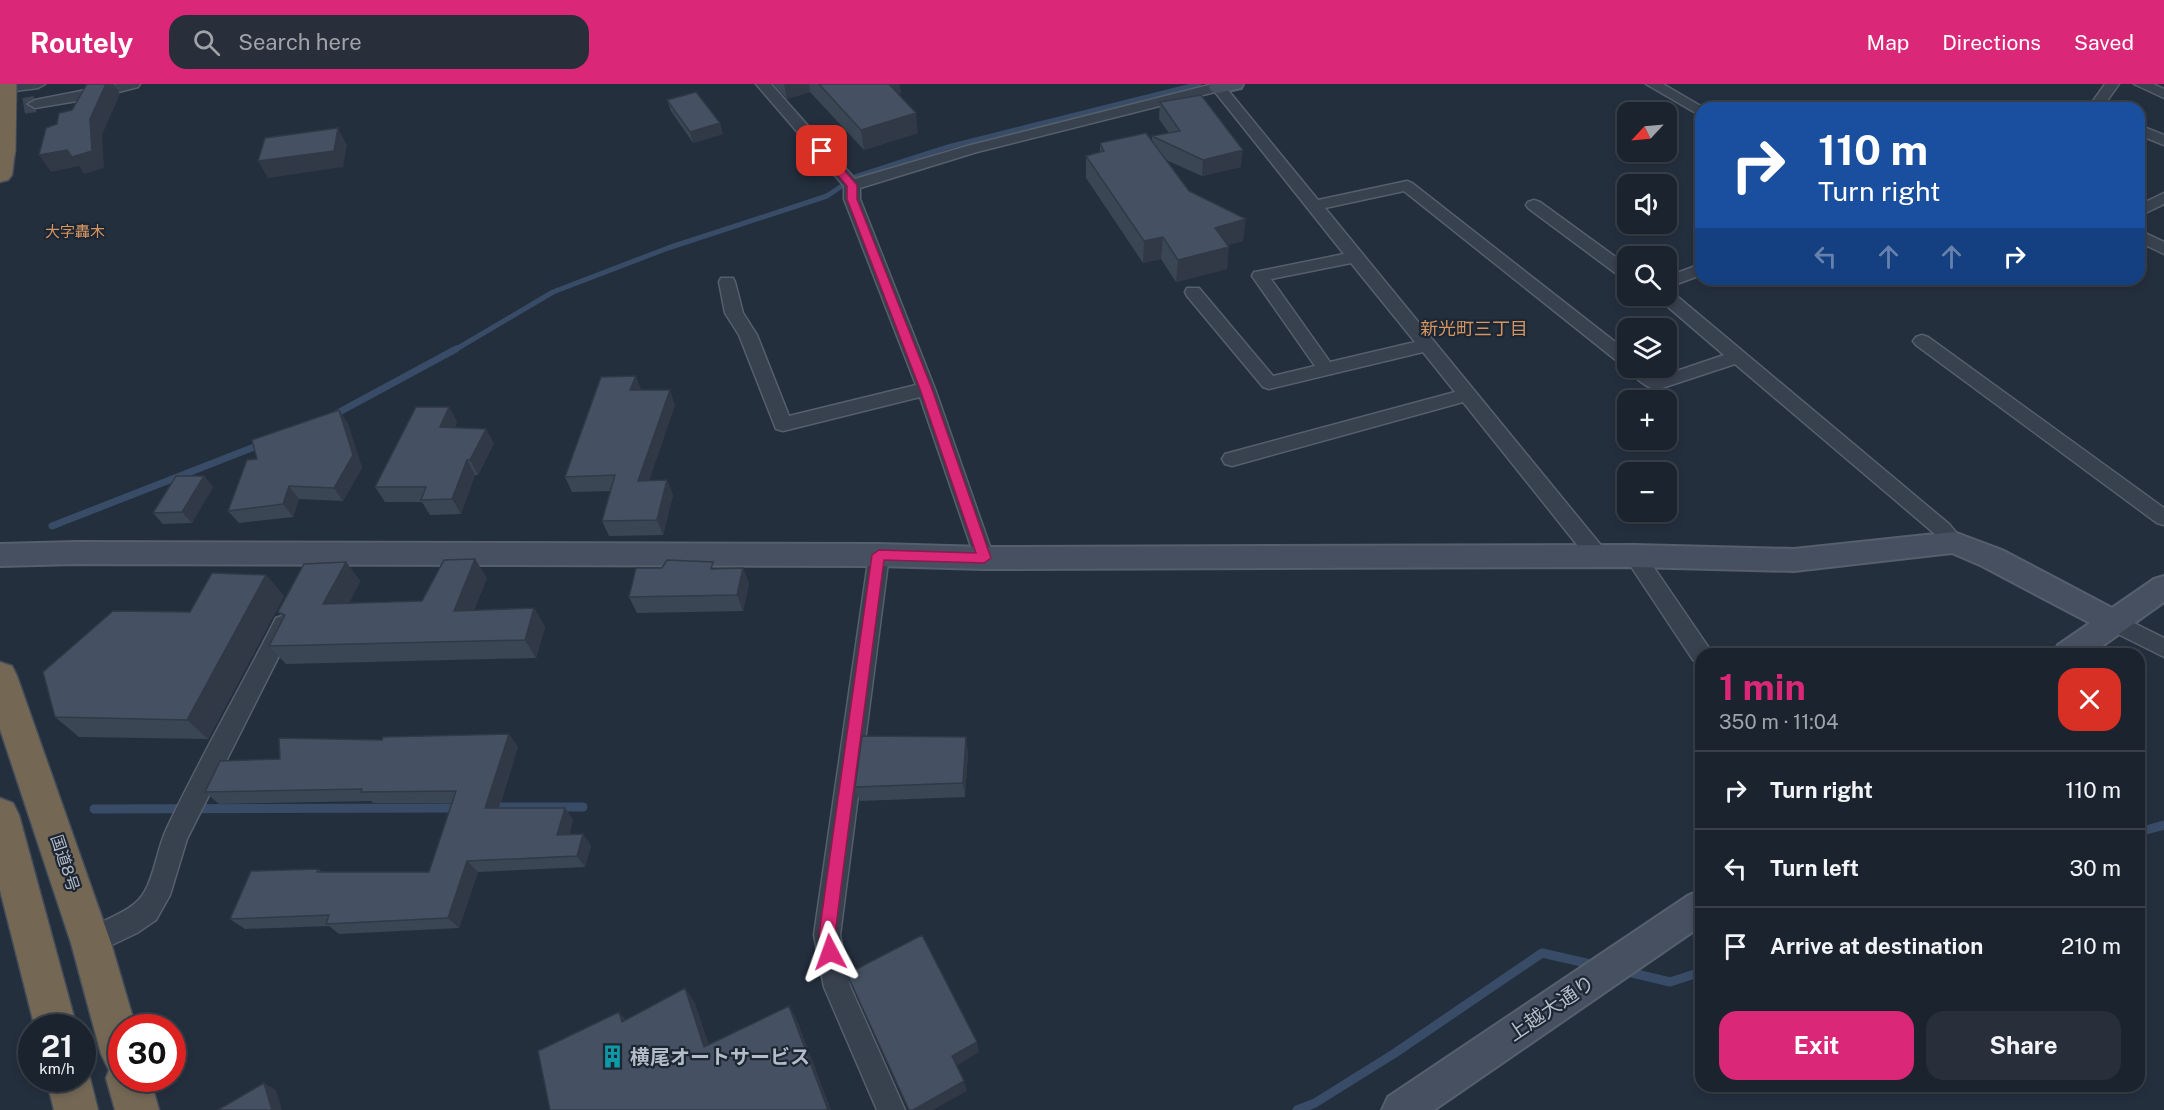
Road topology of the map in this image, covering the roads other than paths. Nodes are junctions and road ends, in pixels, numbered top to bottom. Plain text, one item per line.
1 (38, 84) edge
2 (134, 84) edge
3 (763, 84) edge
4 (1653, 84) edge
5 (2112, 84) edge
6 (2141, 84) edge
7 (1226, 86) edge
8 (3, 87) edge
9 (2164, 94) edge
10 (2099, 102) edge
11 (35, 104) tunnel mouth
12 (1695, 108) edge
13 (2145, 132) edge
14 (2164, 141) edge
15 (0, 175) edge
16 (852, 185) junction
17 (2164, 198) edge
18 (1534, 205) dead end
19 (1312, 206) junction
20 (2145, 208) edge
21 (2145, 238) edge
22 (2164, 249) edge
23 (1354, 257) junction
24 (1617, 266) edge
25 (1695, 271) edge
26 (1677, 279) edge
27 (727, 282) dead end
28 (1194, 292) dead end
29 (1677, 305) edge
30 (1922, 341) dead end
31 (1426, 345) junction
32 (1617, 352) edge
33 (1739, 356) junction
34 (1326, 369) junction
35 (1677, 377) edge
36 (1648, 378) edge
37 (1674, 378) edge
38 (926, 389) junction
39 (1467, 395) junction
40 (1232, 459) dead end
41 (2164, 518) edge
42 (1954, 542) junction
43 (0, 555) edge
44 (879, 555) junction
45 (1597, 555) junction
46 (1635, 556) junction
47 (984, 558) junction
48 (2164, 587) edge
49 (293, 607) edge
50 (2114, 622) junction
51 (1697, 648) edge
52 (2077, 648) edge
53 (2164, 648) edge
54 (0, 676) edge
55 (0, 815) edge
56 (1695, 910) edge
57 (91, 943) junction
58 (52, 1014) edge
59 (111, 1014) edge
60 (72, 1092) edge
61 (132, 1092) edge
62 (76, 1110) edge
63 (137, 1110) edge
64 (891, 1110) edge
65 (1401, 1110) edge

1 - 8 street
2 - 11 street
3 - 16 street
4 - 12 street
5 - 10 street
6 - 9 street
7 - 16 street
7 - 19 street
8 - 15 highway, bridge
13 - 14 street
16 - 38 street
17 - 20 street
18 - 24 street
19 - 23 street
19 - 32 street
21 - 22 street
23 - 31 street
23 - 34 street
25 - 26 street
27 - 38 street
28 - 34 street
29 - 33 street
30 - 41 street
31 - 34 street
31 - 39 street
33 - 35 street
33 - 42 street
36 - 37 street
38 - 47 street
39 - 40 street
39 - 45 street
42 - 46 street
42 - 50 street
43 - 44 street
44 - 47 street
44 - 64 street
45 - 46 street
45 - 47 street
46 - 51 street
48 - 50 street
49 - 57 street
50 - 52 street
50 - 53 street
54 - 57 highway, 国道8号
55 - 58 highway
56 - 65 street, 上越大通り
57 - 59 highway, 国道8号
60 - 62 highway
61 - 63 highway

